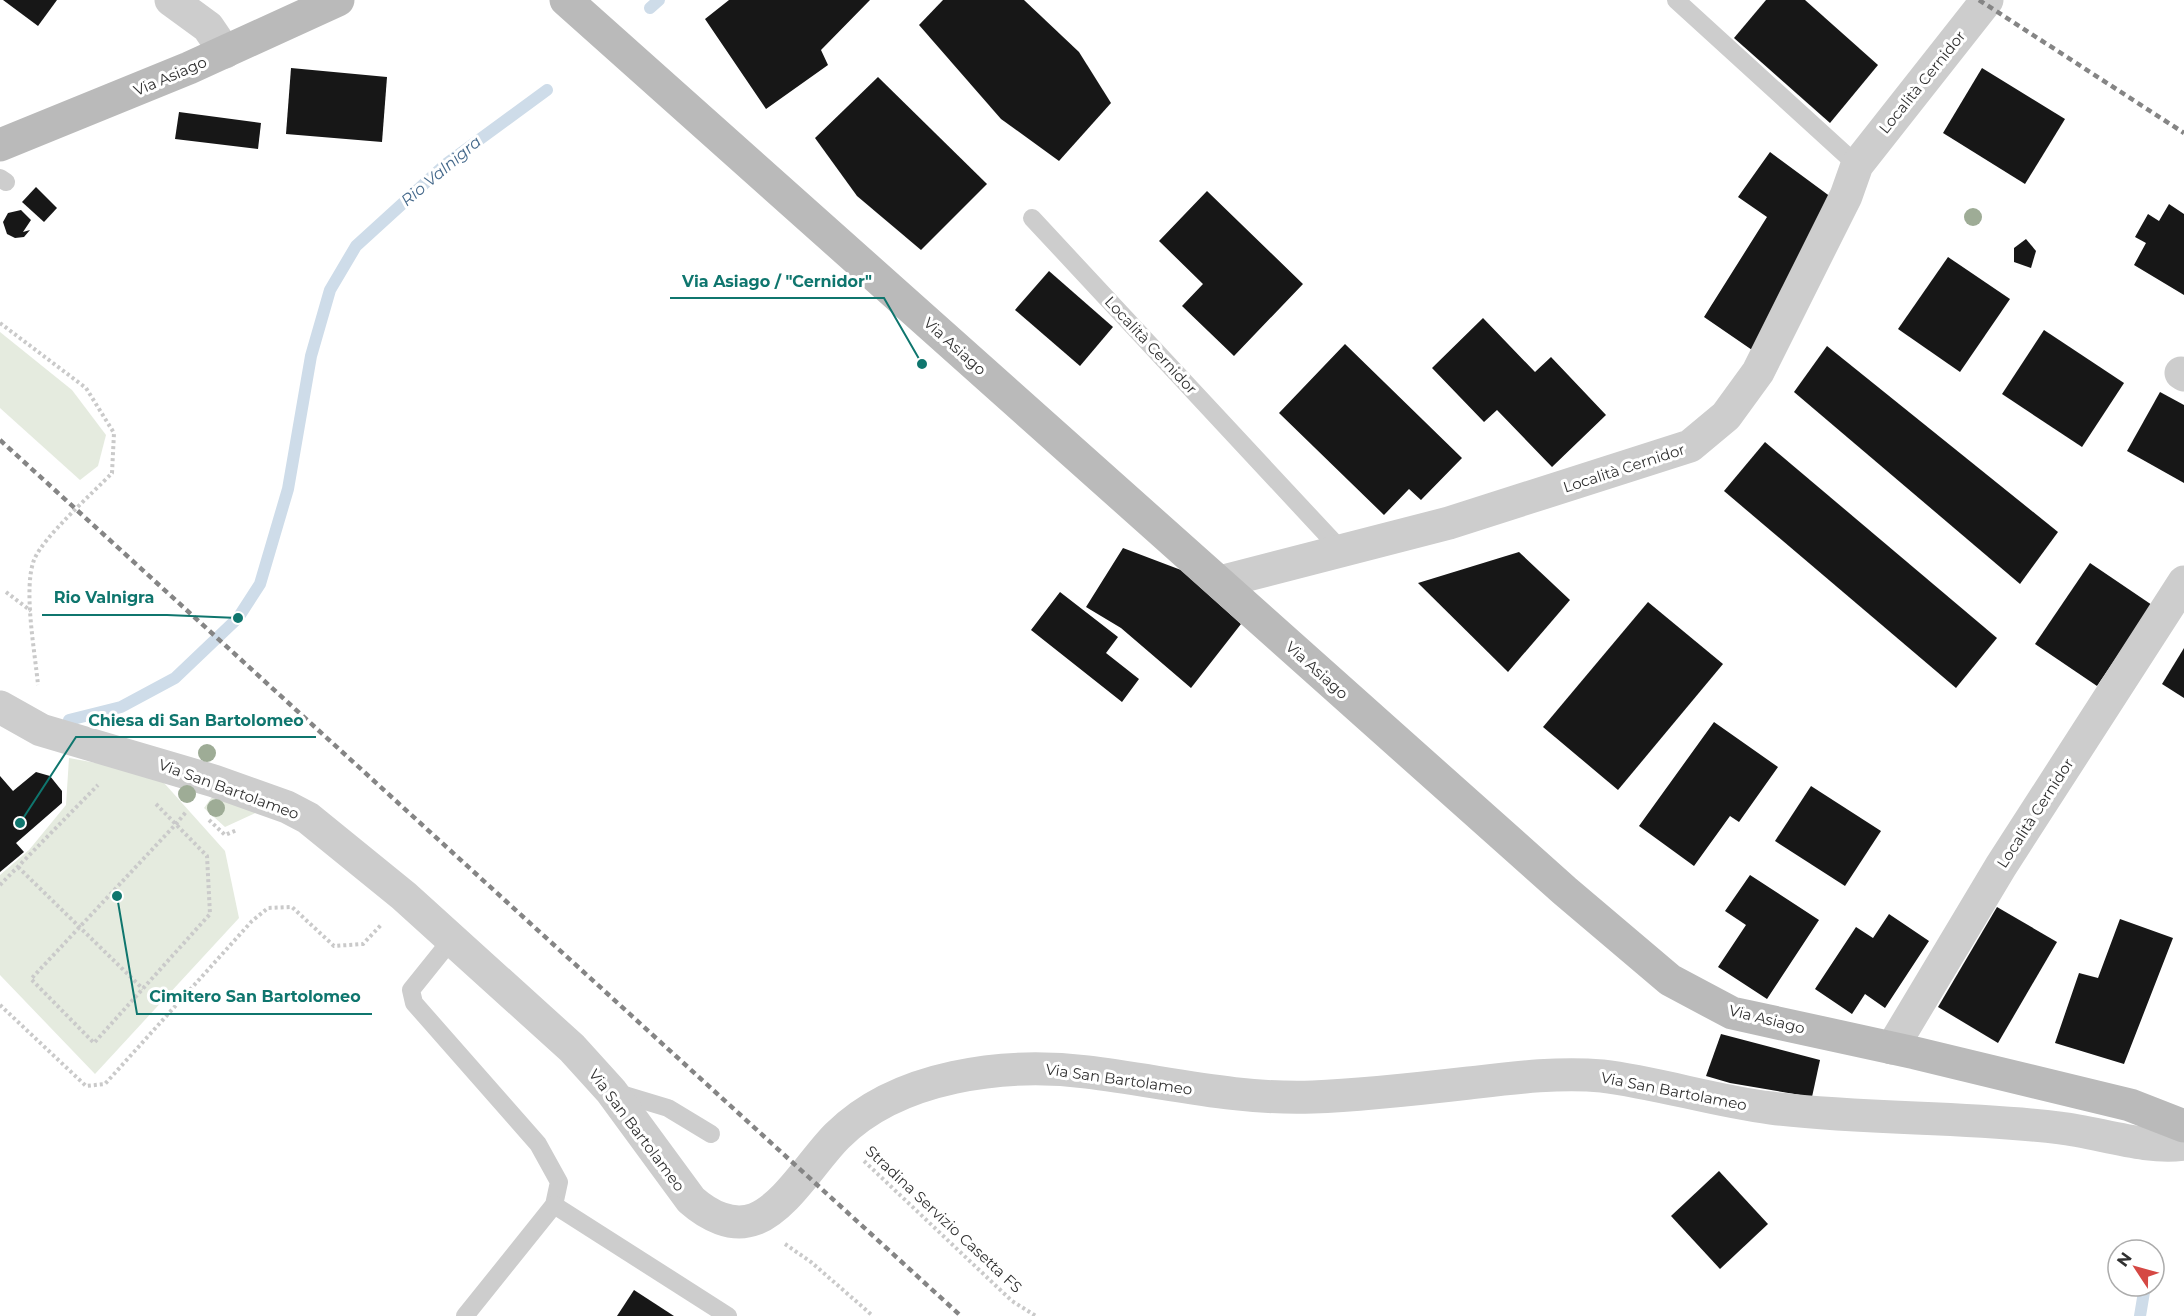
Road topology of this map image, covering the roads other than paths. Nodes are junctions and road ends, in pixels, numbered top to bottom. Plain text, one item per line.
1 (171, 0) edge
2 (338, 0) edge
3 (1676, 0) edge
4 (1987, 0) edge
5 (570, 1) edge
6 (225, 52) junction
7 (0, 145) edge
8 (1857, 165) junction
9 (1032, 218) dead end
10 (1343, 552) junction
11 (1220, 582) junction
12 (2184, 582) edge
13 (0, 707) edge
14 (452, 939) junction
15 (1892, 1048) junction
16 (610, 1091) junction
17 (2184, 1126) edge
18 (711, 1134) dead end
19 (2184, 1144) edge
20 (554, 1204) junction
21 (465, 1316) edge
22 (728, 1316) edge

1 - 6 street
2 - 6 main road, Via Asiago
3 - 8 lane
4 - 8 street, Località Cernidor
5 - 11 main road, Via Asiago
6 - 7 main road, Via Asiago
8 - 10 street, Località Cernidor
9 - 10 lane, Località Cernidor
10 - 11 street, Località Cernidor
11 - 15 main road, Via Asiago
12 - 15 street, Località Cernidor
13 - 14 street, Via San Bartolameo
14 - 16 street, Via San Bartolameo
14 - 20 lane
15 - 17 main road, Via Asiago
16 - 18 lane
16 - 19 street, Via San Bartolameo
20 - 21 lane
20 - 22 lane

